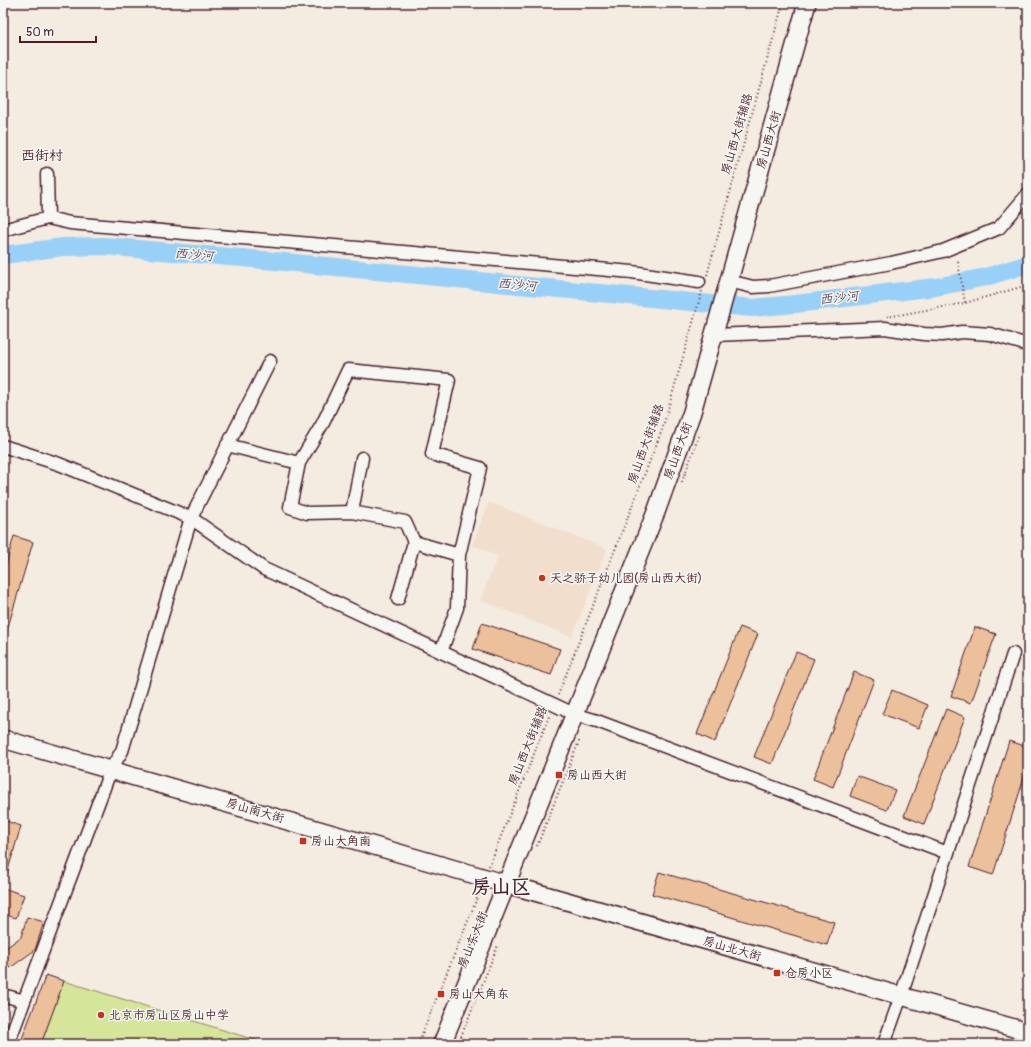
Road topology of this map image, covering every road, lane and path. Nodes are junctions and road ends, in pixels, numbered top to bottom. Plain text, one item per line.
1 (783, 3) edge
2 (796, 3) edge
3 (807, 3) edge
4 (47, 174) dead end
5 (1028, 194) edge
6 (48, 218) junction
7 (3, 230) edge
8 (958, 262) dead end
9 (713, 285) junction
10 (1028, 285) edge
11 (965, 302) junction
12 (882, 318) dead end
13 (709, 323) junction
14 (1028, 345) edge
15 (270, 361) dead end
16 (227, 445) junction
17 (3, 446) edge
18 (362, 458) dead end
19 (299, 463) junction
20 (352, 512) junction
21 (191, 518) junction
22 (414, 542) junction
23 (459, 555) junction
24 (398, 599) dead end
25 (441, 652) junction
26 (1013, 654) dead end
27 (565, 709) junction
28 (3, 739) edge
29 (111, 769) junction
30 (948, 853) junction
31 (496, 881) junction
32 (500, 940) dead end
33 (3, 995) edge
34 (901, 996) junction
35 (24, 1001) junction
36 (1028, 1032) edge
37 (8, 1044) edge
38 (418, 1044) edge
39 (431, 1044) edge
40 (442, 1044) edge
41 (458, 1044) edge
42 (884, 1044) edge

1 - 9 path, 房山西大街辅路
2 - 9 main road, 房山西大街
3 - 9 main road, 房山西大街
4 - 6 street
5 - 9 street
6 - 7 street
6 - 9 street
8 - 11 path
9 - 13 main road, 房山西大街
9 - 13 path, 房山西大街辅路
10 - 11 path
11 - 12 path
13 - 14 street
13 - 27 path, 房山西大街辅路
13 - 27 main road, 房山西大街
15 - 16 street
16 - 19 street
16 - 21 street
17 - 21 street
18 - 20 street
19 - 20 street
19 - 23 street
20 - 22 street
21 - 25 street
21 - 29 street
22 - 23 street
22 - 24 street
23 - 25 street
25 - 27 street
26 - 30 street
27 - 30 street
27 - 31 main road, 房山西大街
27 - 31 path, 房山西大街辅路
28 - 29 main road, 房山南大街
29 - 31 main road, 房山南大街
29 - 35 street
30 - 34 street
31 - 34 main road, 房山北大街
31 - 38 path, 房山西大街辅路
31 - 39 main road, 房山东大街
31 - 40 main road, 房山东大街
32 - 41 path
33 - 35 street
34 - 36 main road, 房山北大街
34 - 42 street
35 - 37 street

